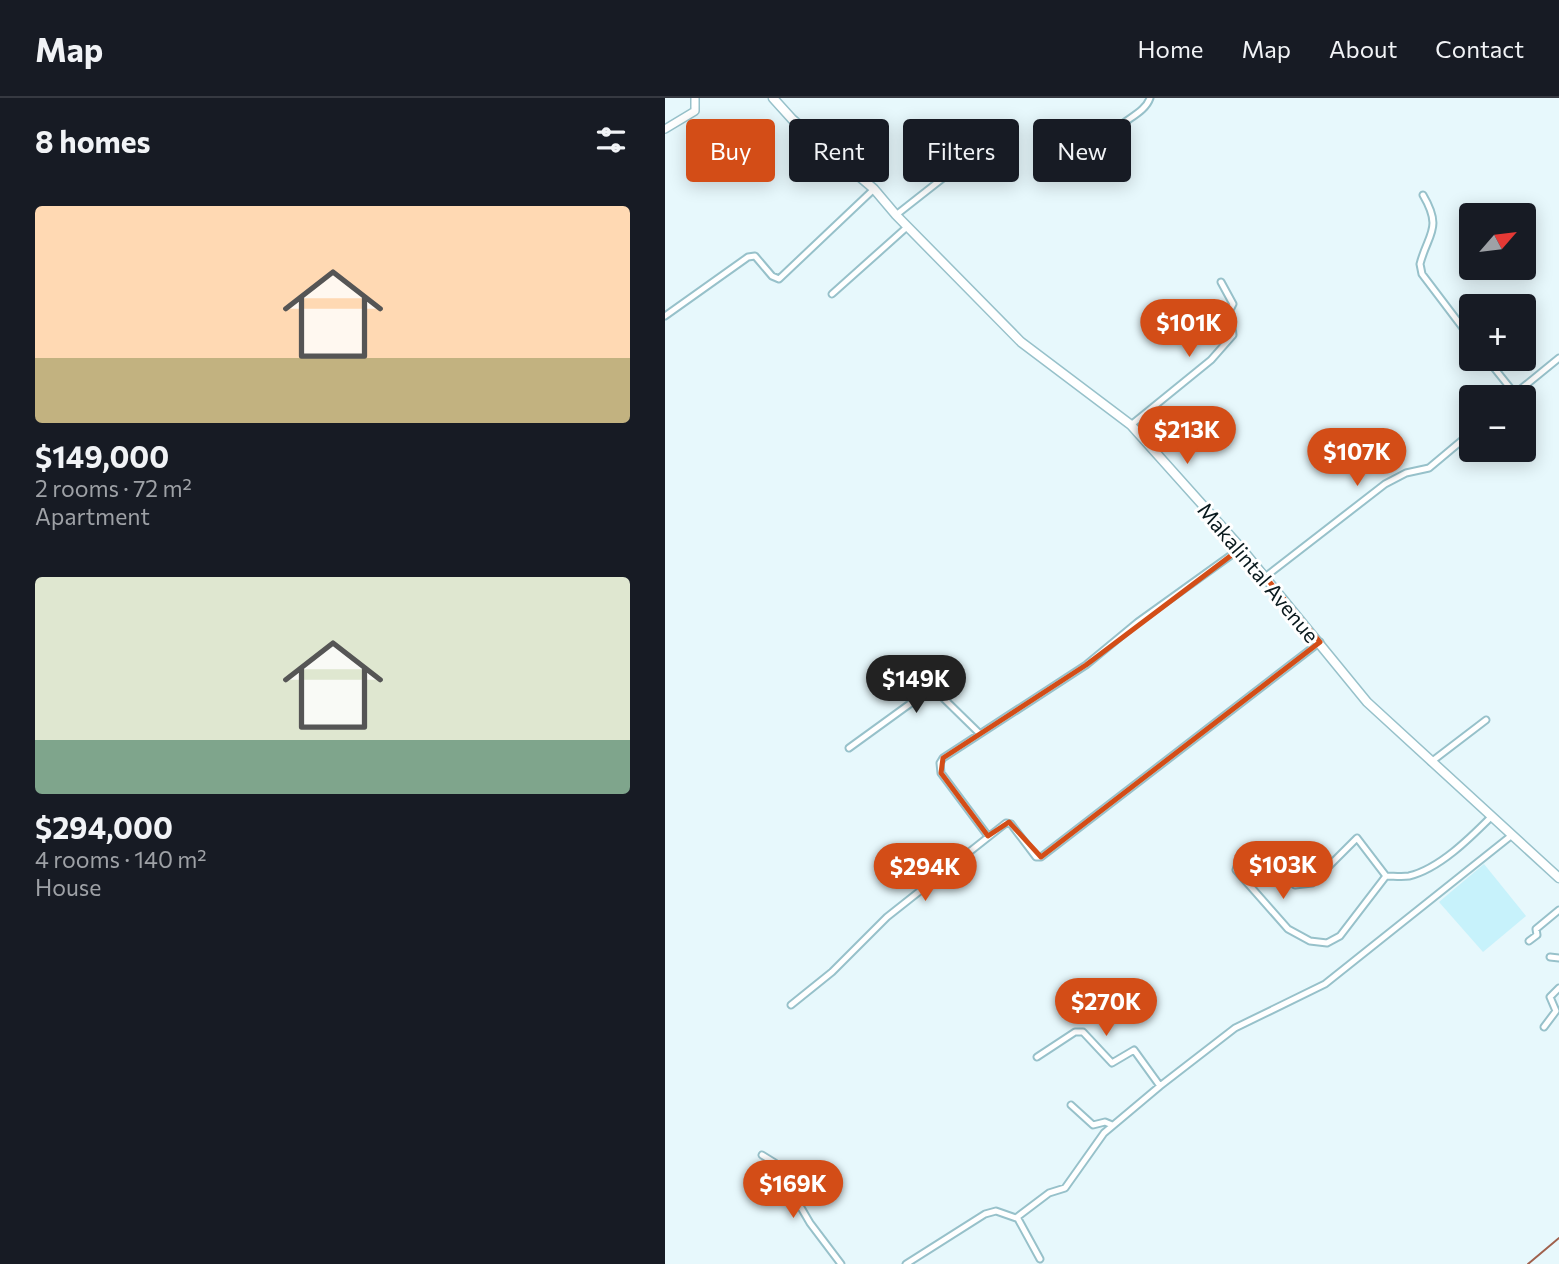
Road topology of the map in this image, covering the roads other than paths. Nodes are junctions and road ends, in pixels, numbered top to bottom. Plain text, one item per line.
1 (695, 98) edge
2 (773, 98) edge
3 (1150, 98) edge
4 (1129, 119) edge
5 (665, 129) edge
6 (938, 182) edge
7 (874, 189) junction
8 (1423, 195) dead end
9 (896, 215) junction
10 (907, 227) junction
11 (1221, 282) dead end
12 (832, 294) dead end
13 (665, 316) edge
14 (1459, 323) edge
15 (1559, 358) edge
16 (1526, 385) edge
17 (1131, 425) junction
18 (1459, 443) edge
19 (1241, 548) junction
20 (1265, 577) junction
21 (1320, 642) junction
22 (1486, 720) dead end
23 (979, 733) junction
24 (849, 748) dead end
25 (1431, 762) junction
26 (1491, 817) junction
27 (1512, 835) junction
28 (988, 836) junction
29 (1386, 876) junction
30 (1559, 878) edge
31 (1559, 911) edge
32 (1529, 941) dead end
33 (1550, 957) dead end
34 (1559, 958) edge
35 (1559, 988) edge
36 (791, 1005) dead end
37 (1544, 1027) dead end
38 (1037, 1057) dead end
39 (1160, 1086) junction
40 (1071, 1105) dead end
41 (1112, 1125) junction
42 (762, 1155) dead end
43 (1017, 1217) junction
44 (1040, 1259) dead end
45 (841, 1264) edge
46 (906, 1264) edge

1 - 5 street
2 - 7 main road, Makalintal Avenue
3 - 4 street
6 - 9 street
7 - 9 main road, Makalintal Avenue
7 - 13 street
8 - 14 street
9 - 10 main road, Makalintal Avenue
10 - 12 street
10 - 17 main road, Makalintal Avenue
11 - 17 street
15 - 16 street
17 - 19 main road, Makalintal Avenue
18 - 20 street
19 - 20 main road, Makalintal Avenue
19 - 23 street
20 - 21 main road, Makalintal Avenue
21 - 25 main road, Makalintal Avenue
21 - 28 street
22 - 25 street
23 - 24 street
23 - 28 street
25 - 26 main road, Makalintal Avenue
26 - 27 main road, Makalintal Avenue
26 - 29 street
27 - 30 main road, Makalintal Avenue
27 - 39 street
28 - 36 street
29 - 29 street
31 - 32 street
33 - 34 street
35 - 37 street
38 - 39 street
39 - 41 street
40 - 41 street
41 - 43 street
42 - 45 street
43 - 44 street
43 - 46 street

